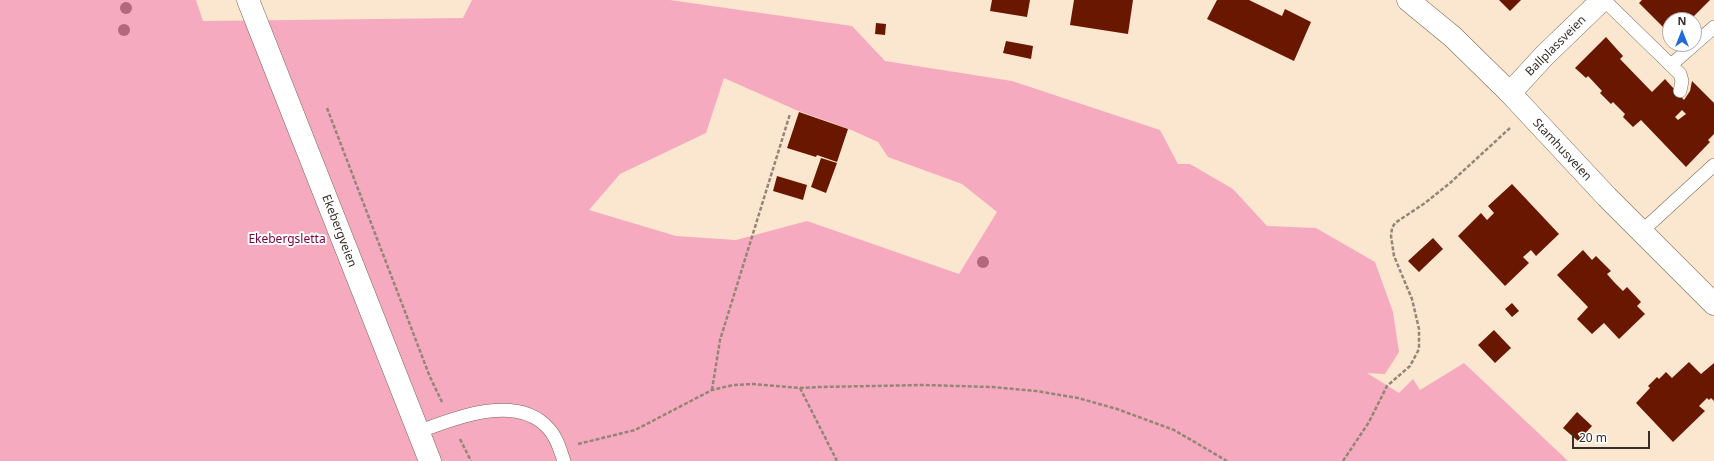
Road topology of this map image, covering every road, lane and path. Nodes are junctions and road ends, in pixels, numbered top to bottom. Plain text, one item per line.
1 (248, 0) edge
2 (1408, 0) edge
3 (1603, 0) edge
4 (1714, 27) edge
5 (1671, 65) junction
6 (1680, 91) dead end
7 (1510, 93) junction
8 (327, 108) dead end
9 (1526, 111) junction
10 (790, 114) dead end
11 (1714, 166) edge
12 (1641, 232) junction
13 (1714, 304) edge
14 (800, 388) junction
15 (712, 390) junction
16 (451, 419) junction
17 (418, 432) junction
18 (560, 448) junction
19 (430, 461) edge
20 (471, 461) edge
21 (564, 461) edge
22 (837, 461) edge
23 (1227, 461) edge
24 (1343, 461) edge

1 - 17 street, Ekebergveien
2 - 7 street, Stamhusveien
3 - 5 lane, Ballplassveien
3 - 7 street, Ballplassveien
4 - 5 lane
5 - 6 lane, Ballplassveien
7 - 9 street, Stamhusveien
8 - 16 path
9 - 12 street, Stamhusveien
9 - 24 path
10 - 15 path
11 - 12 lane
12 - 13 street, Stamhusveien
14 - 15 path
14 - 22 path
14 - 23 path
15 - 18 path
16 - 17 lane
16 - 18 lane
16 - 20 path
17 - 19 street, Ekebergveien
18 - 21 lane

